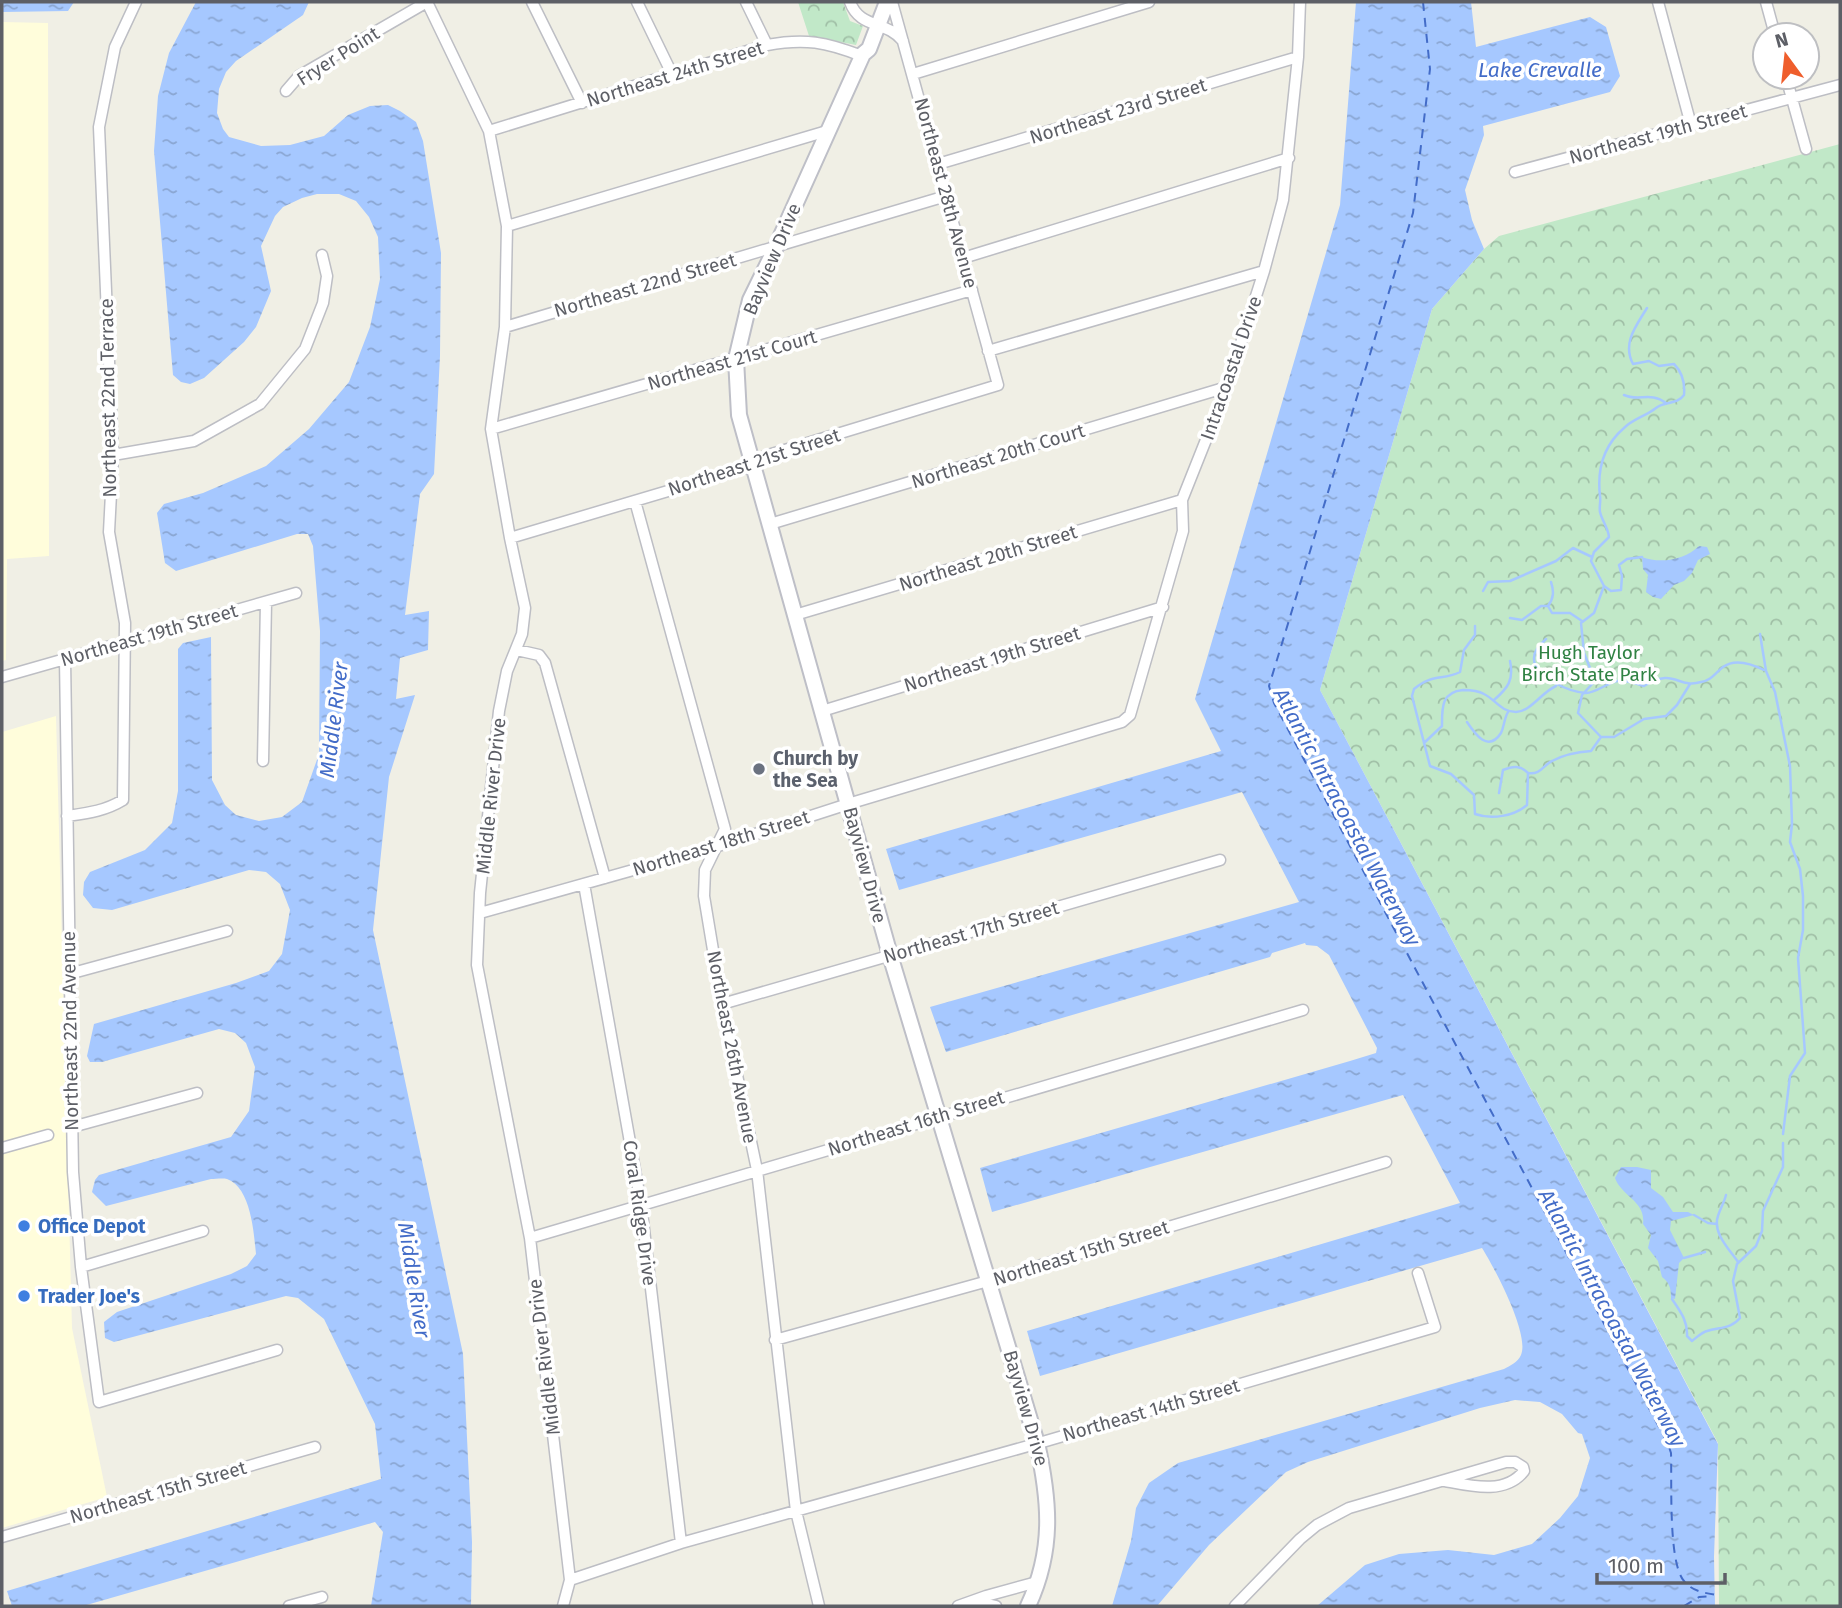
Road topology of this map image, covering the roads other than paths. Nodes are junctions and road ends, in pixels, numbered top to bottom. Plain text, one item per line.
1 (136, 2) edge
2 (427, 2) edge
3 (532, 2) edge
4 (637, 2) edge
5 (746, 2) edge
6 (850, 2) edge
7 (880, 2) edge
8 (889, 2) edge
9 (1149, 2) edge
10 (1300, 2) edge
11 (1658, 2) edge
12 (1766, 2) edge
13 (1771, 21) edge
14 (875, 24) junction
15 (904, 42) junction
16 (767, 45) junction
17 (863, 55) junction
18 (1298, 57) junction
19 (913, 74) junction
20 (673, 76) junction
21 (1840, 85) edge
22 (286, 91) dead end
23 (1790, 91) edge
24 (1792, 98) junction
25 (582, 103) junction
26 (1691, 125) junction
27 (489, 131) junction
28 (827, 131) junction
29 (1806, 149) dead end
30 (1289, 158) junction
31 (937, 164) junction
32 (1515, 172) dead end
33 (946, 196) junction
34 (507, 226) junction
35 (776, 247) junction
36 (323, 255) dead end
37 (963, 258) junction
38 (1264, 271) junction
39 (972, 290) junction
40 (505, 327) junction
41 (988, 351) junction
42 (736, 359) junction
43 (998, 386) joint
44 (1227, 387) junction
45 (491, 429) junction
46 (113, 455) junction
47 (752, 466) junction
48 (1182, 500) junction
49 (635, 501) junction
50 (770, 524) junction
51 (510, 538) junction
52 (296, 593) dead end
53 (267, 602) junction
54 (1163, 607) junction
55 (795, 615) junction
56 (125, 641) junction
57 (517, 650) junction
58 (65, 659) junction
59 (2, 677) edge
60 (821, 711) junction
61 (1122, 722) joint
62 (263, 761) dead end
63 (848, 804) junction
64 (67, 816) junction
65 (715, 847) junction
66 (1220, 860) dead end
67 (605, 878) junction
68 (584, 884) junction
69 (480, 914) junction
70 (227, 931) dead end
71 (890, 955) junction
72 (69, 974) junction
73 (722, 1003) junction
74 (1303, 1010) dead end
75 (197, 1093) dead end
76 (938, 1116) junction
77 (72, 1127) junction
78 (48, 1135) dead end
79 (2, 1148) edge
80 (1386, 1162) dead end
81 (757, 1170) junction
82 (642, 1204) junction
83 (203, 1231) dead end
84 (530, 1238) junction
85 (81, 1267) junction
86 (1419, 1273) dead end
87 (988, 1281) junction
88 (775, 1340) junction
89 (277, 1350) dead end
90 (1037, 1443) junction
91 (315, 1447) dead end
92 (1446, 1481) junction
93 (796, 1511) junction
94 (2, 1537) edge
95 (681, 1543) junction
96 (570, 1580) junction
97 (1037, 1582) junction
98 (321, 1597) dead end
99 (975, 1601) junction
100 (289, 1606) edge
101 (563, 1606) edge
102 (819, 1606) edge
103 (958, 1606) edge
104 (996, 1606) edge
105 (1028, 1606) edge
106 (1235, 1606) edge

1 - 46 street, Northeast 22nd Terrace
2 - 22 street, Fryer Point
2 - 27 street, Middle River Drive
3 - 25 street
4 - 20 street
5 - 16 street
6 - 14 street
7 - 14 street, Bayview Drive
8 - 14 street, Bayview Drive
8 - 15 street, Northeast 28th Avenue
9 - 19 street
10 - 18 street, Intracoastal Drive
11 - 26 street
12 - 13 street
14 - 15 street
14 - 17 street, Bayview Drive
15 - 19 street, Northeast 28th Avenue
16 - 17 street, Northeast 24th Street
16 - 20 street, Northeast 24th Street
17 - 28 street, Bayview Drive
18 - 30 street, Intracoastal Drive
18 - 31 street, Northeast 23rd Street
19 - 31 street, Northeast 28th Avenue
20 - 25 street, Northeast 24th Street
21 - 24 street, Northeast 19th Street
23 - 24 street
24 - 26 street, Northeast 19th Street
24 - 29 street
25 - 27 street, Northeast 24th Street
26 - 32 street, Northeast 19th Street
27 - 34 street, Middle River Drive
28 - 34 street
28 - 35 street, Bayview Drive
30 - 37 street
30 - 38 street, Intracoastal Drive
31 - 33 street, Northeast 28th Avenue
33 - 35 street, Northeast 22nd Street
33 - 37 street, Northeast 28th Avenue
34 - 40 street, Middle River Drive
35 - 40 street, Northeast 22nd Street
35 - 42 street, Bayview Drive
36 - 46 street
37 - 39 street, Northeast 28th Avenue
38 - 41 street
38 - 44 street, Intracoastal Drive
39 - 41 street, Northeast 28th Avenue
39 - 42 street, Northeast 21st Court
40 - 45 street, Middle River Drive
41 - 43 street, Northeast 28th Avenue
42 - 45 street, Northeast 21st Court
42 - 47 street, Bayview Drive
43 - 47 street, Northeast 21st Street
44 - 48 street, Intracoastal Drive
44 - 50 street, Northeast 20th Court
45 - 51 street, Middle River Drive
46 - 56 street, Northeast 22nd Terrace
47 - 49 street, Northeast 21st Street
47 - 50 street, Bayview Drive
48 - 54 street, Intracoastal Drive
48 - 55 street, Northeast 20th Street
49 - 51 street, Northeast 21st Street
49 - 65 street, Northeast 26th Avenue
50 - 55 street, Bayview Drive
51 - 57 street, Middle River Drive
52 - 53 street, Northeast 19th Street
53 - 56 street, Northeast 19th Street
53 - 62 street
54 - 60 street, Northeast 19th Street
54 - 61 street, Intracoastal Drive
55 - 60 street, Bayview Drive
56 - 58 street, Northeast 19th Street
56 - 64 street, Northeast 22nd Terrace
57 - 67 street
57 - 69 street, Middle River Drive
58 - 59 street, Northeast 19th Street
58 - 64 street, Northeast 22nd Avenue
60 - 63 street, Bayview Drive
61 - 63 street, Northeast 18th Street
63 - 65 street, Northeast 18th Street
63 - 71 street, Bayview Drive
64 - 72 street, Northeast 22nd Avenue
65 - 67 street, Northeast 18th Street
65 - 73 street, Northeast 26th Avenue
66 - 71 street, Northeast 17th Street
67 - 68 street, Northeast 18th Street
68 - 69 street, Northeast 18th Street
68 - 82 street, Coral Ridge Drive
69 - 84 street, Middle River Drive
70 - 72 street
71 - 73 street, Northeast 17th Street
71 - 76 street, Bayview Drive
72 - 77 street, Northeast 22nd Avenue
73 - 81 street, Northeast 26th Avenue
74 - 76 street, Northeast 16th Street
75 - 77 street
76 - 81 street, Northeast 16th Street
76 - 87 street, Bayview Drive
77 - 85 street, Northeast 22nd Avenue
78 - 79 street
80 - 87 street, Northeast 15th Street
81 - 82 street, Northeast 16th Street
81 - 88 street, Northeast 26th Avenue
82 - 84 street, Northeast 16th Street
82 - 95 street, Coral Ridge Drive
83 - 85 street
84 - 96 street, Middle River Drive
85 - 89 street, Northeast 22nd Avenue
86 - 90 street, Northeast 14th Street
87 - 88 street, Northeast 15th Street
87 - 90 street, Bayview Drive
88 - 93 street, Northeast 26th Avenue
90 - 93 street, Northeast 14th Street
90 - 97 street, Bayview Drive
91 - 94 street, Northeast 15th Street
92 - 92 street
92 - 106 street
93 - 95 street, Northeast 14th Street
93 - 102 street, Northeast 26th Avenue
95 - 96 street, Northeast 14th Street
96 - 101 street, Middle River Drive
97 - 99 street
97 - 105 street, Bayview Drive
98 - 100 street
99 - 103 street
99 - 104 street

